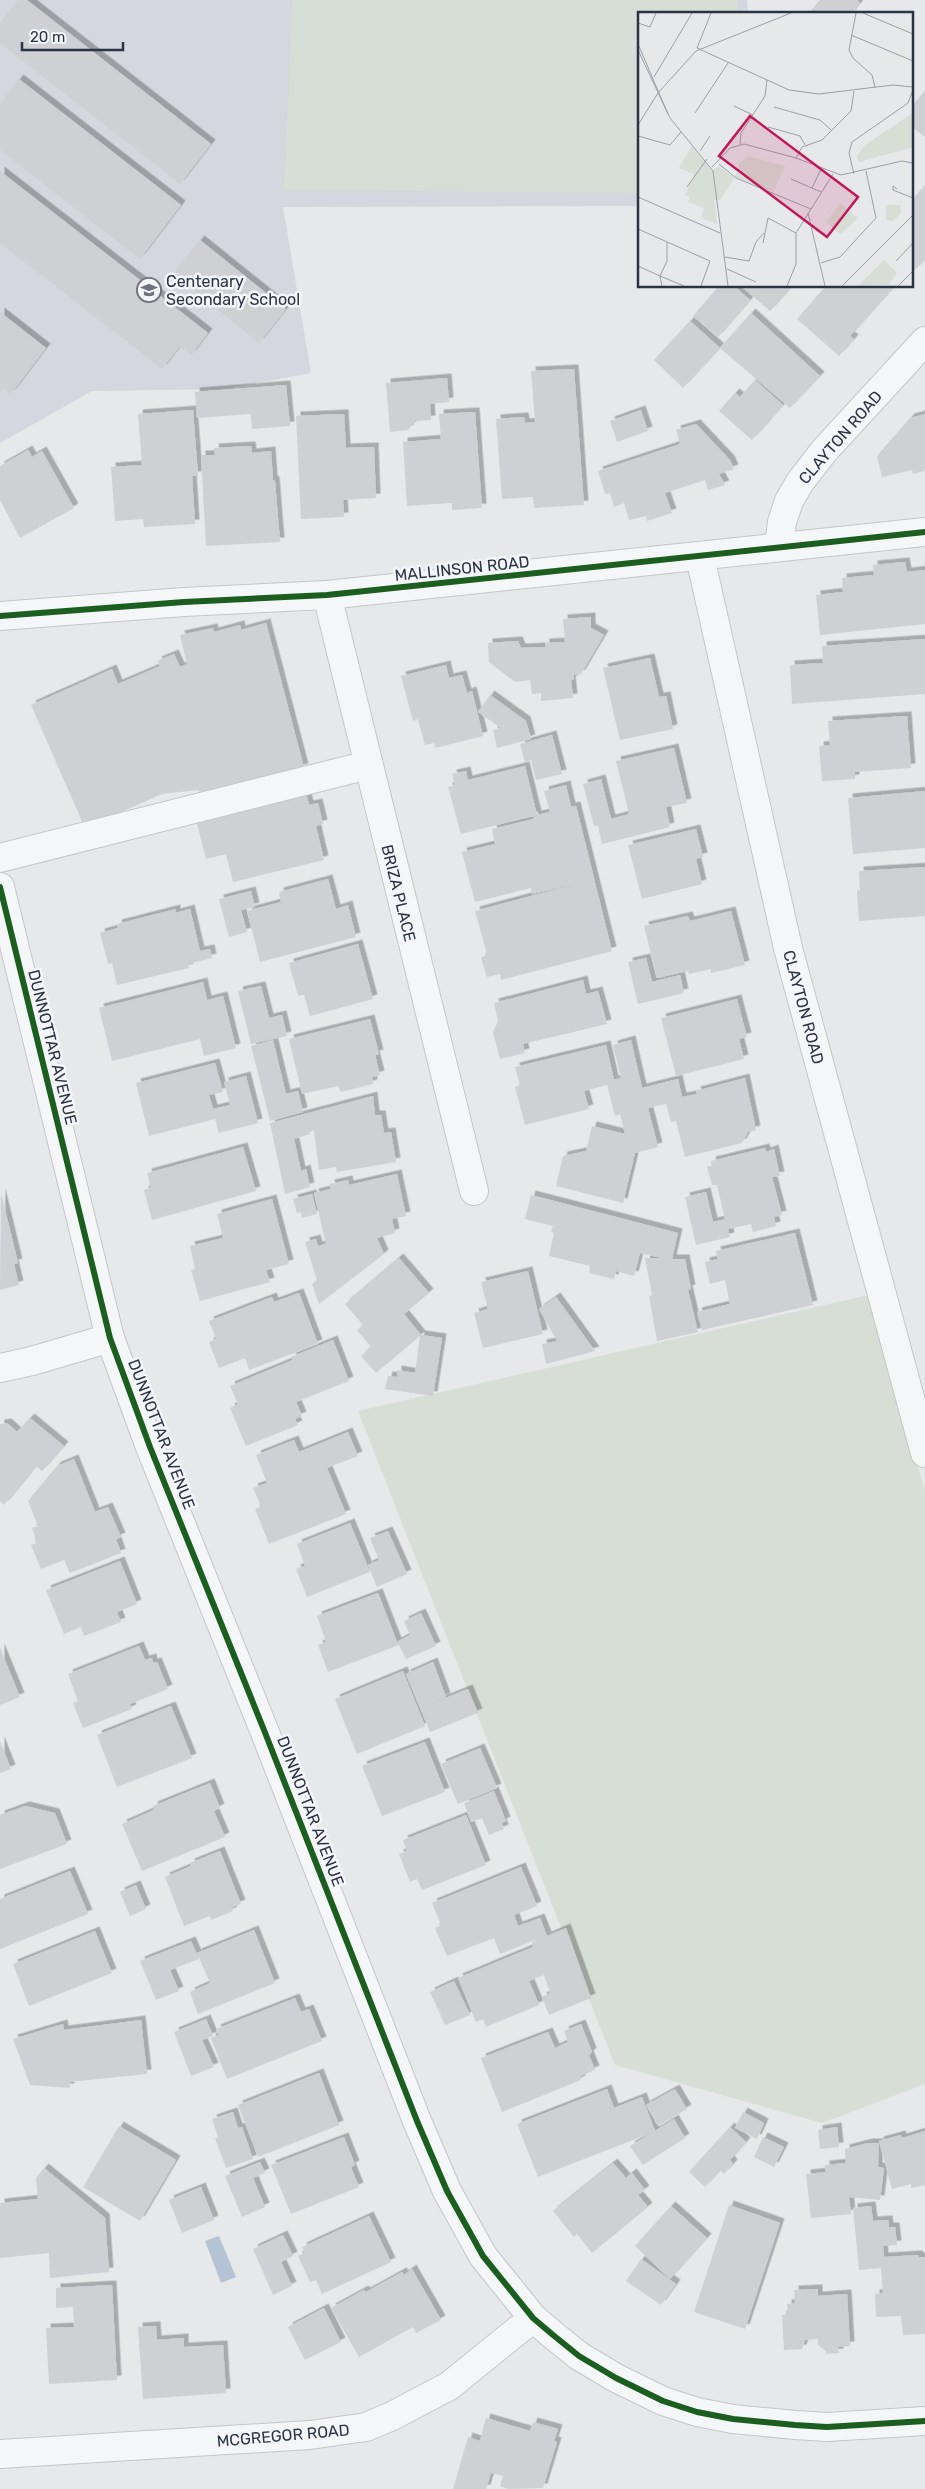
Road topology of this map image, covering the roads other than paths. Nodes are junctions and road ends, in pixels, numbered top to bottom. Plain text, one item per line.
1 (925, 341) edge
2 (925, 532) edge
3 (779, 546) junction
4 (700, 557) junction
5 (327, 595) junction
6 (0, 616) edge
7 (368, 765) junction
8 (0, 858) edge
9 (0, 887) edge
10 (474, 1190) dead end
11 (110, 1338) junction
12 (0, 1368) edge
13 (925, 1453) edge
14 (533, 2318) junction
15 (925, 2421) edge
16 (0, 2454) edge

1 - 3 street, CLAYTON ROAD
2 - 3 street, MALLINSON ROAD
3 - 4 street, MALLINSON ROAD
4 - 5 street, MALLINSON ROAD
4 - 13 street, CLAYTON ROAD
5 - 6 street, MALLINSON ROAD
5 - 7 street, BRIZA PLACE
7 - 8 street
7 - 10 street, BRIZA PLACE
9 - 11 street, DUNNOTTAR AVENUE
11 - 12 street
11 - 14 street, DUNNOTTAR AVENUE
14 - 15 street, DUNNOTTAR AVENUE
14 - 16 street, MCGREGOR ROAD

